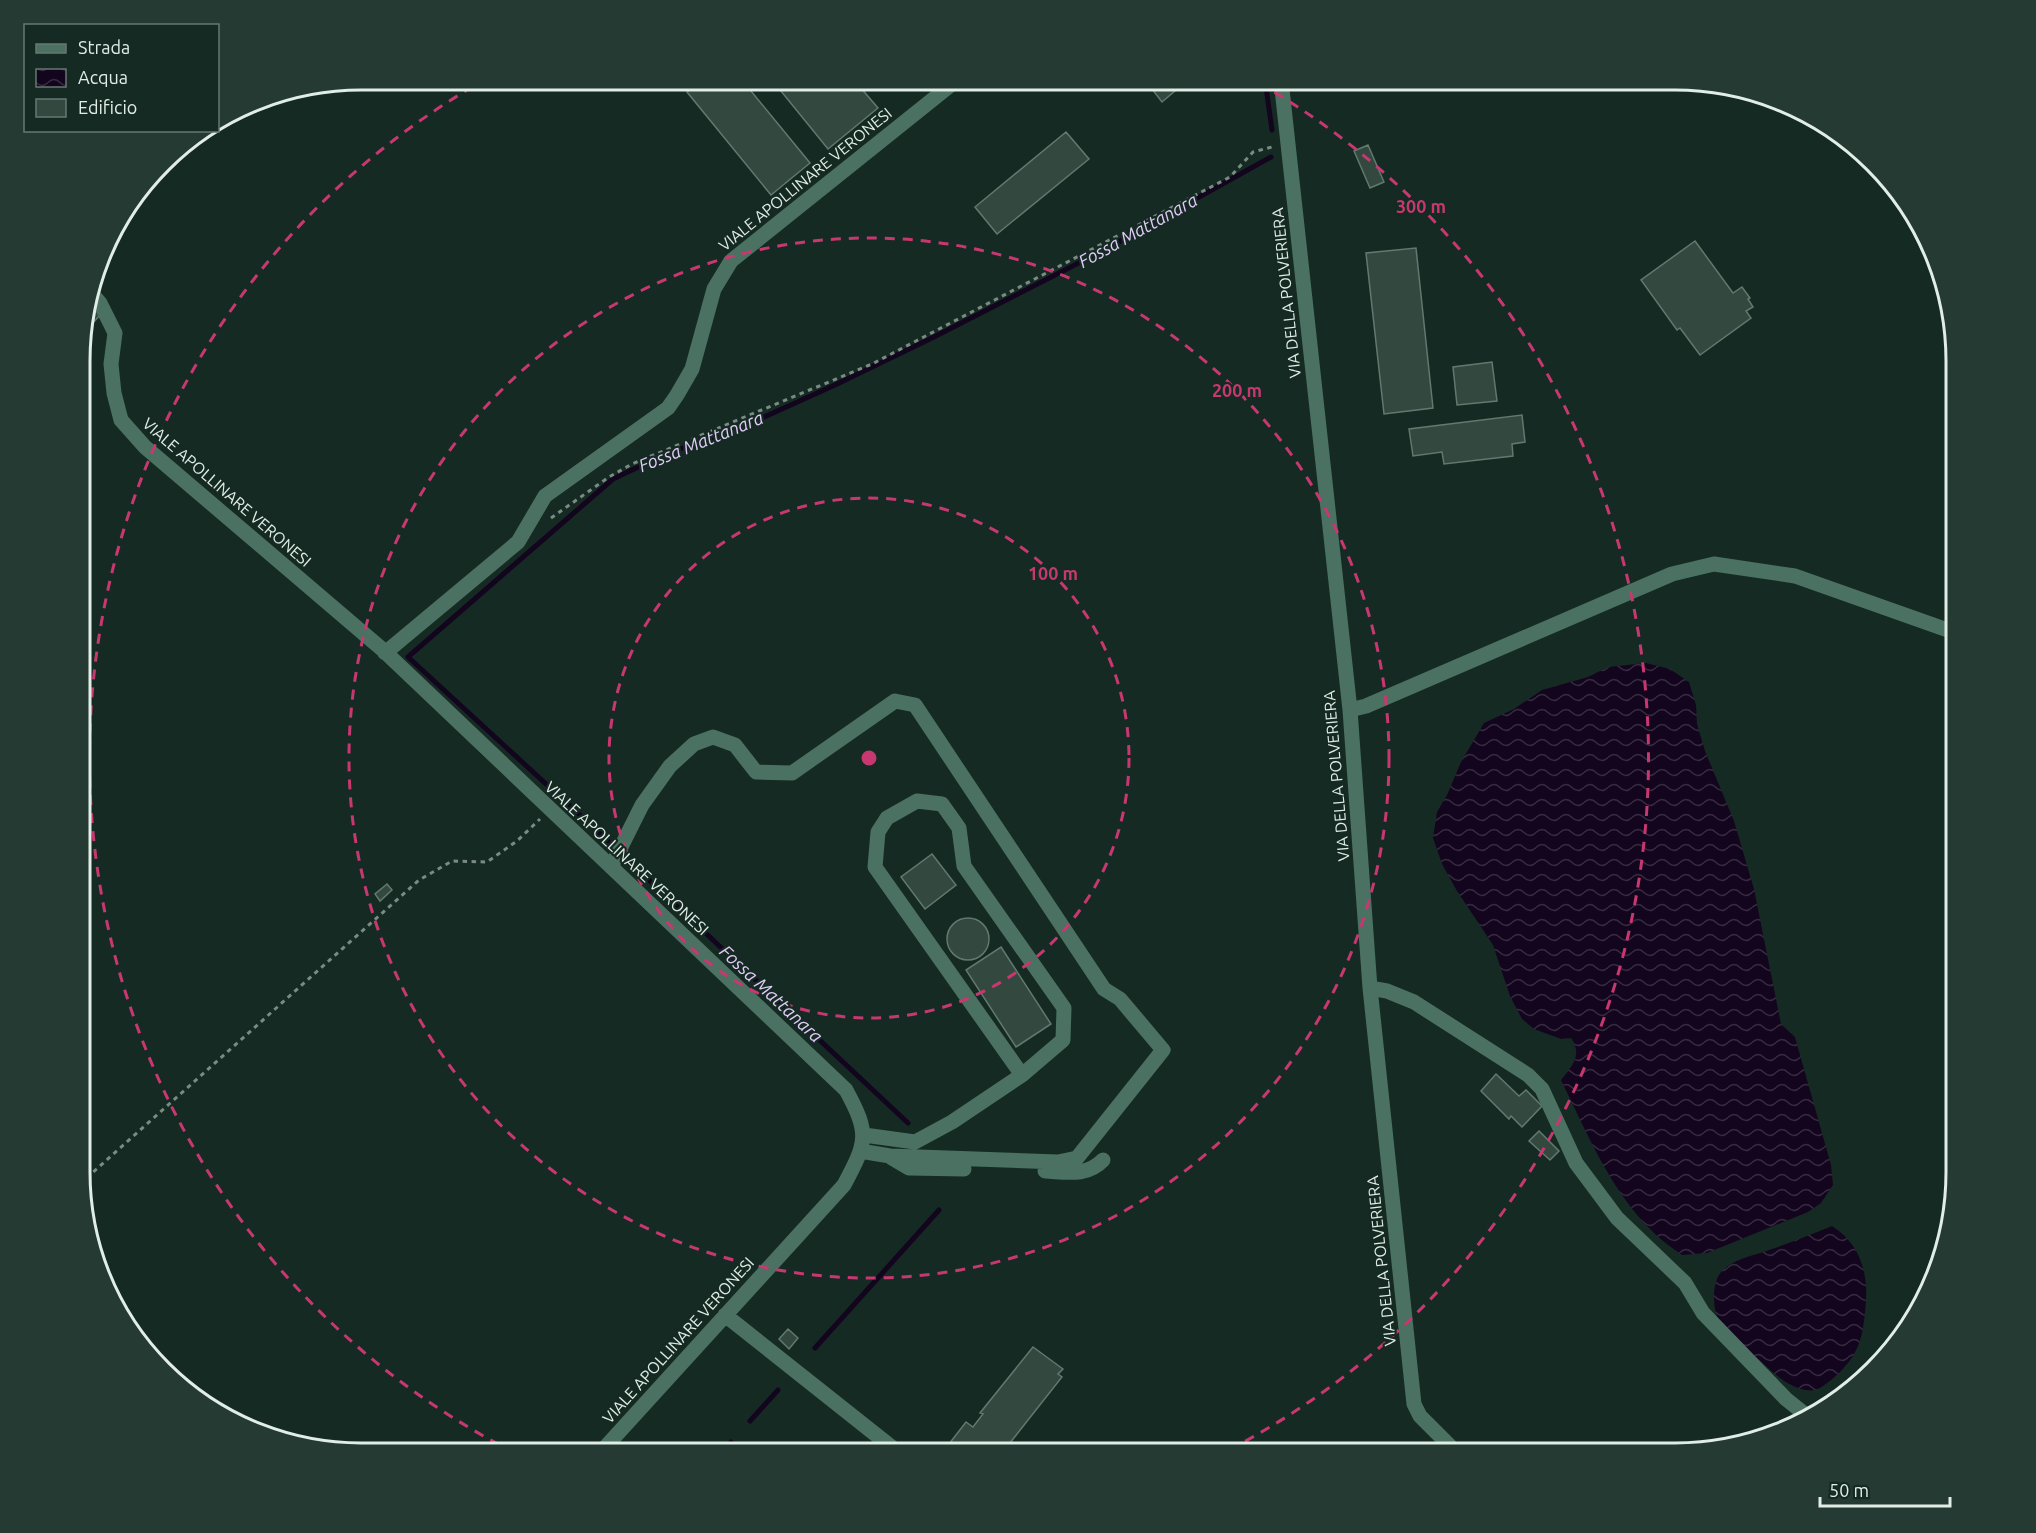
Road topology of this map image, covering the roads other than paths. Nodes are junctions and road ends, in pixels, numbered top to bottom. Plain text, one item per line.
1 (944, 90) edge
2 (1282, 90) edge
3 (97, 300) edge
4 (1946, 629) edge
5 (385, 653) junction
6 (1350, 710) junction
7 (611, 867) junction
8 (1370, 988) junction
9 (1022, 1075) junction
10 (864, 1135) junction
11 (860, 1151) junction
12 (890, 1156) junction
13 (1103, 1160) dead end
14 (725, 1316) junction
15 (1802, 1412) edge
16 (609, 1443) edge
17 (886, 1443) edge
18 (1447, 1443) edge

1 - 5 street, VIALE APOLLINARE VERONESI
2 - 6 street, VIA DELLA POLVERIERA
3 - 5 street, VIALE APOLLINARE VERONESI
4 - 6 street
5 - 7 street, VIALE APOLLINARE VERONESI
6 - 8 street, VIA DELLA POLVERIERA
7 - 10 street, VIALE APOLLINARE VERONESI
7 - 12 street
8 - 15 street
8 - 18 street, VIA DELLA POLVERIERA
9 - 9 street
9 - 10 street
10 - 11 street, VIALE APOLLINARE VERONESI
11 - 12 street
11 - 14 street, VIALE APOLLINARE VERONESI
12 - 13 street
14 - 16 street, VIALE APOLLINARE VERONESI
14 - 17 street

